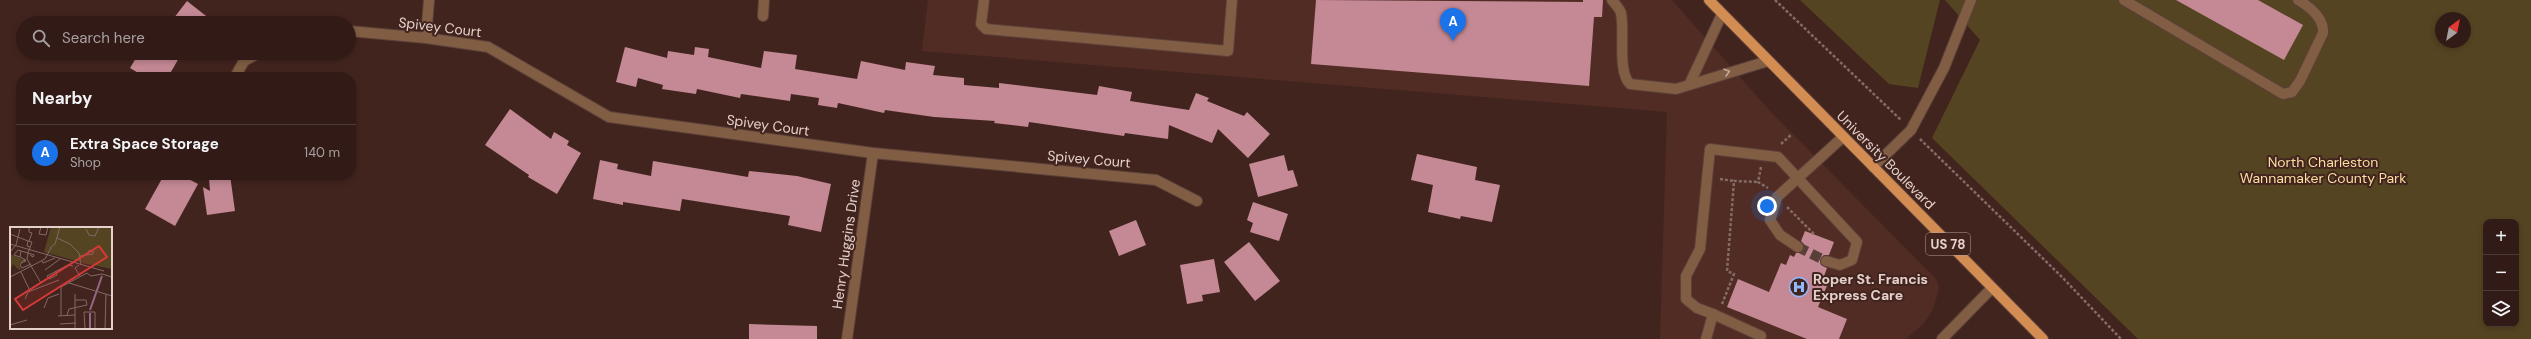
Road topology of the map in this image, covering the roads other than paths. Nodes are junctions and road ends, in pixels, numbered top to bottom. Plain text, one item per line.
1 (429, 0) edge
2 (764, 0) edge
3 (984, 0) edge
4 (1232, 0) edge
5 (1612, 0) edge
6 (1709, 0) edge
7 (1971, 0) edge
8 (2124, 0) edge
9 (2298, 0) edge
10 (1722, 14) junction
11 (763, 16) dead end
12 (356, 32) edge
13 (426, 38) junction
14 (246, 60) edge
15 (1768, 61) junction
16 (238, 72) edge
17 (1690, 83) junction
18 (1843, 137) junction
19 (873, 153) junction
20 (1873, 167) junction
21 (1798, 178) junction
22 (1197, 201) dead end
23 (1798, 247) tunnel mouth
24 (1826, 261) tunnel mouth
25 (1992, 288) junction
26 (1715, 315) junction
27 (1762, 336) dead end
28 (847, 339) edge
29 (1706, 339) edge
30 (1942, 339) edge
31 (2043, 339) edge

1 - 13 street
2 - 11 street
3 - 4 street
5 - 17 street
6 - 10 main road, University Boulevard / US 78
7 - 20 street
8 - 9 street
10 - 15 main road, University Boulevard / US 78
10 - 17 street
12 - 13 street, Spivey Court
13 - 19 street, Spivey Court
14 - 16 street
17 -> 15 street
15 - 18 main road, University Boulevard / US 78
18 - 20 main road, University Boulevard / US 78
18 - 21 street
19 - 22 street, Spivey Court
19 - 28 street, Henry Huggins Drive
20 - 25 main road, University Boulevard / US 78
21 - 23 street
21 - 24 street
21 - 26 street
25 - 30 street
25 - 31 main road, University Boulevard / US 78
26 - 27 street
26 - 29 street

